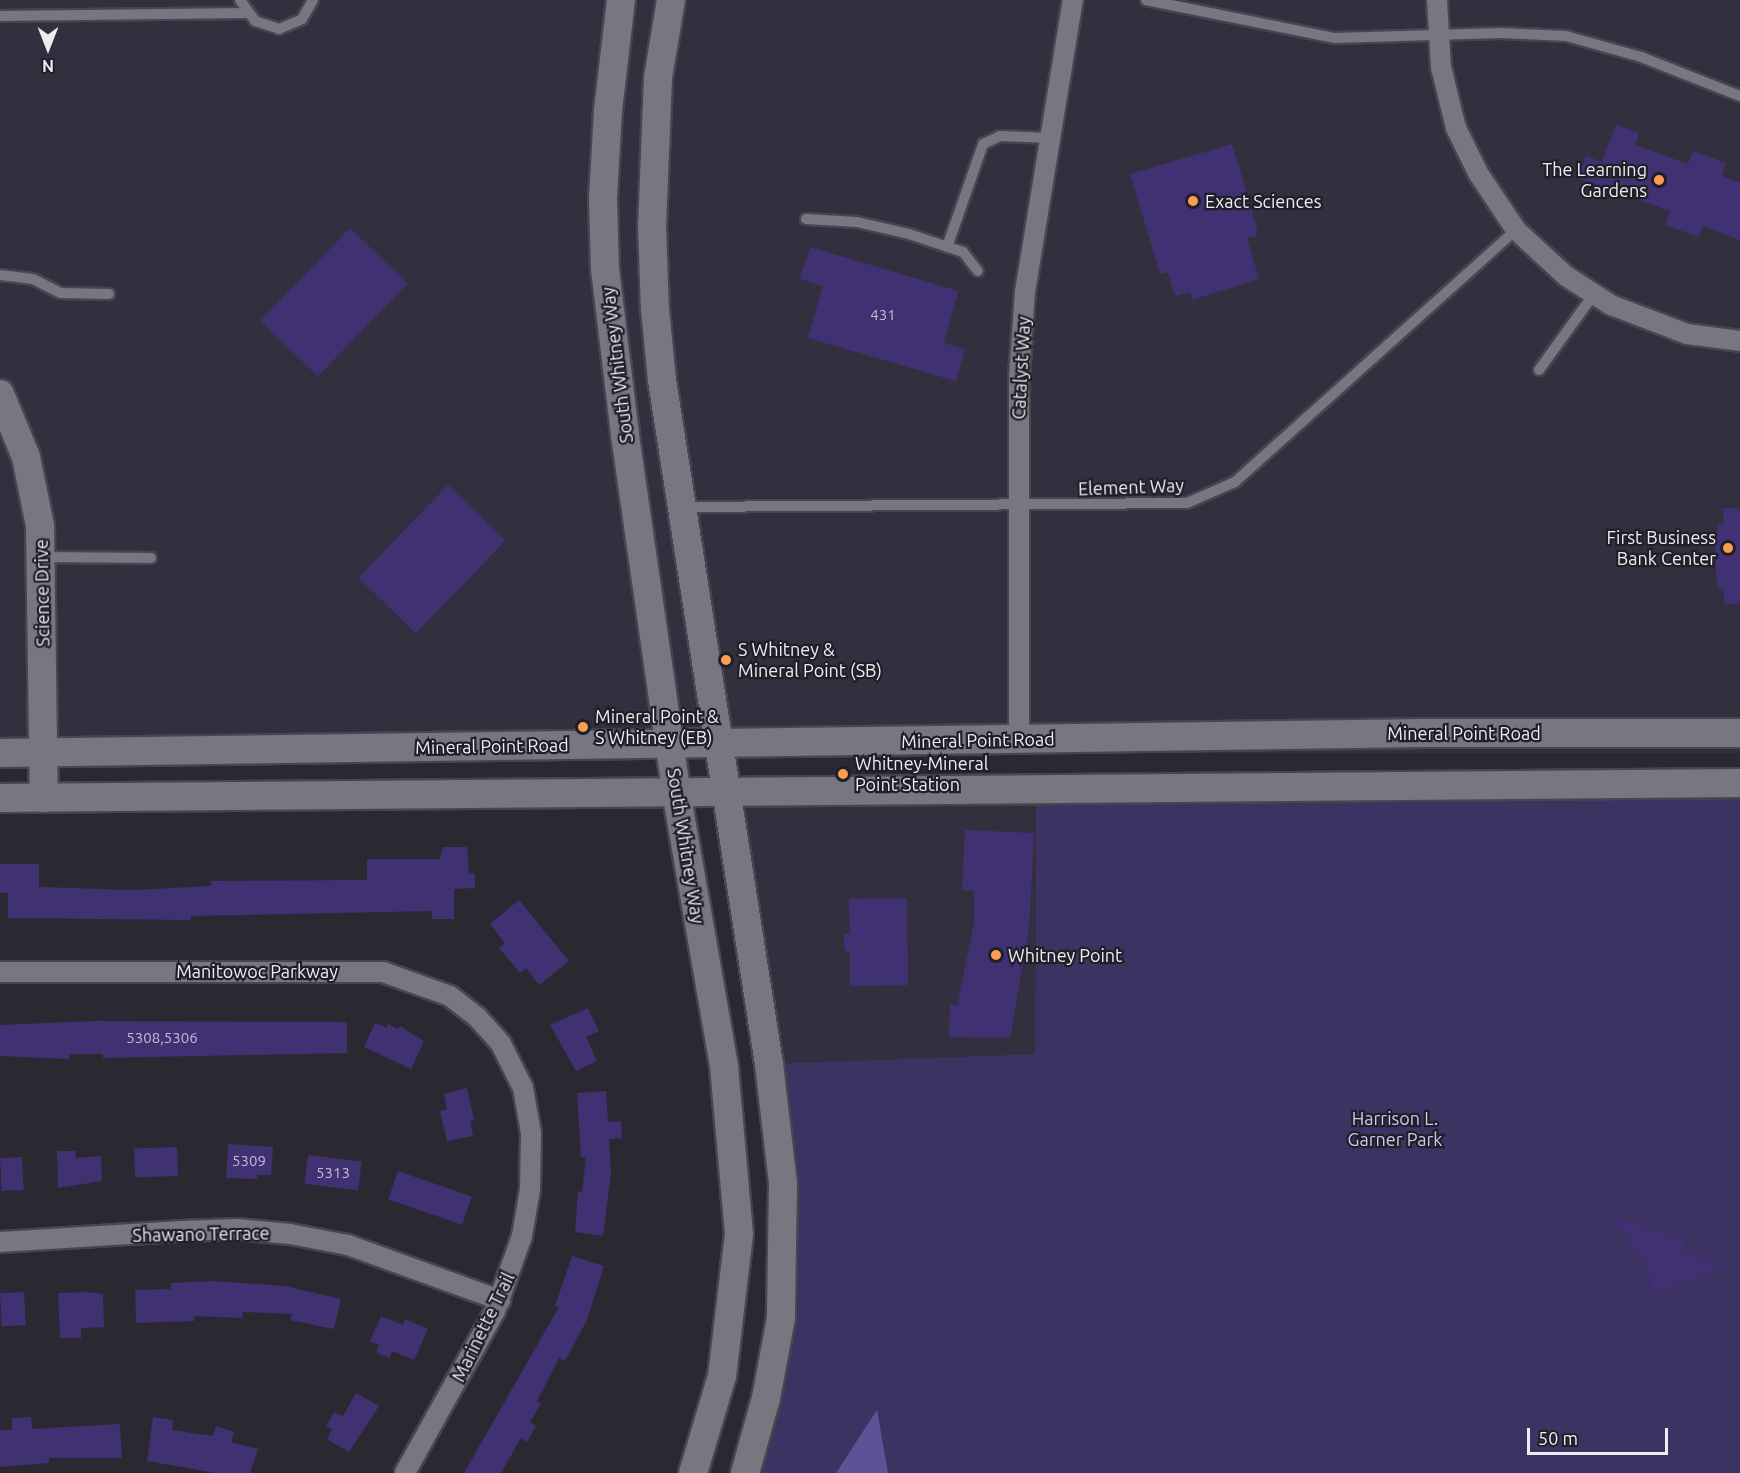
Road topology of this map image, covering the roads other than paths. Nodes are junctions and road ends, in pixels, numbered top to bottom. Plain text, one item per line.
1 (240, 0) edge
2 (313, 0) edge
3 (621, 0) edge
4 (671, 0) edge
5 (1073, 0) edge
6 (1146, 0) edge
7 (1437, 0) edge
8 (246, 13) junction
9 (0, 16) edge
10 (1438, 34) junction
11 (1740, 96) edge
12 (1052, 138) junction
13 (806, 219) dead end
14 (1516, 230) junction
15 (947, 247) junction
16 (978, 271) dead end
17 (0, 275) edge
18 (109, 294) dead end
19 (1594, 294) junction
20 (1740, 341) edge
21 (1539, 370) dead end
22 (0, 394) edge
23 (1017, 506) junction
24 (682, 507) junction
25 (42, 557) junction
26 (151, 558) dead end
27 (1740, 734) edge
28 (1019, 739) junction
29 (670, 743) junction
30 (719, 743) junction
31 (0, 753) edge
32 (44, 753) junction
33 (1740, 783) edge
34 (676, 790) junction
35 (726, 790) junction
36 (0, 798) edge
37 (44, 798) junction
38 (0, 972) edge
39 (493, 1036) joint
40 (0, 1242) edge
41 (500, 1300) junction
42 (405, 1473) edge
43 (693, 1473) edge
44 (745, 1473) edge

1 - 8 lane
2 - 8 lane
3 - 29 main road, South Whitney Way
4 - 24 main road
5 - 12 street, Catalyst Way
6 - 10 lane
7 - 10 street
8 - 9 lane
10 - 11 lane
10 - 14 street
12 - 15 lane
12 - 23 street, Catalyst Way
13 - 15 lane
14 - 19 street
14 - 23 lane, Element Way
15 - 16 lane
17 - 18 lane
19 - 20 street
19 - 21 lane
22 - 25 main road, Science Drive
23 - 24 lane, Element Way
23 - 28 street, Catalyst Way
24 - 30 main road
25 - 26 lane
25 - 32 main road, Science Drive
27 - 28 main road, Mineral Point Road
28 - 30 main road, Mineral Point Road
29 - 30 main road, Mineral Point Road
29 - 32 main road, Mineral Point Road
29 - 34 main road, South Whitney Way
30 - 35 main road
31 - 32 main road, Mineral Point Road
32 - 37 main road, Science Drive
33 - 35 main road
34 - 35 main road
34 - 37 main road
34 - 43 main road, South Whitney Way
35 - 44 main road
36 - 37 main road
38 - 39 street, Manitowoc Parkway
39 - 41 street, Marinette Trail
40 - 41 street, Shawano Terrace
41 - 42 street, Marinette Trail

